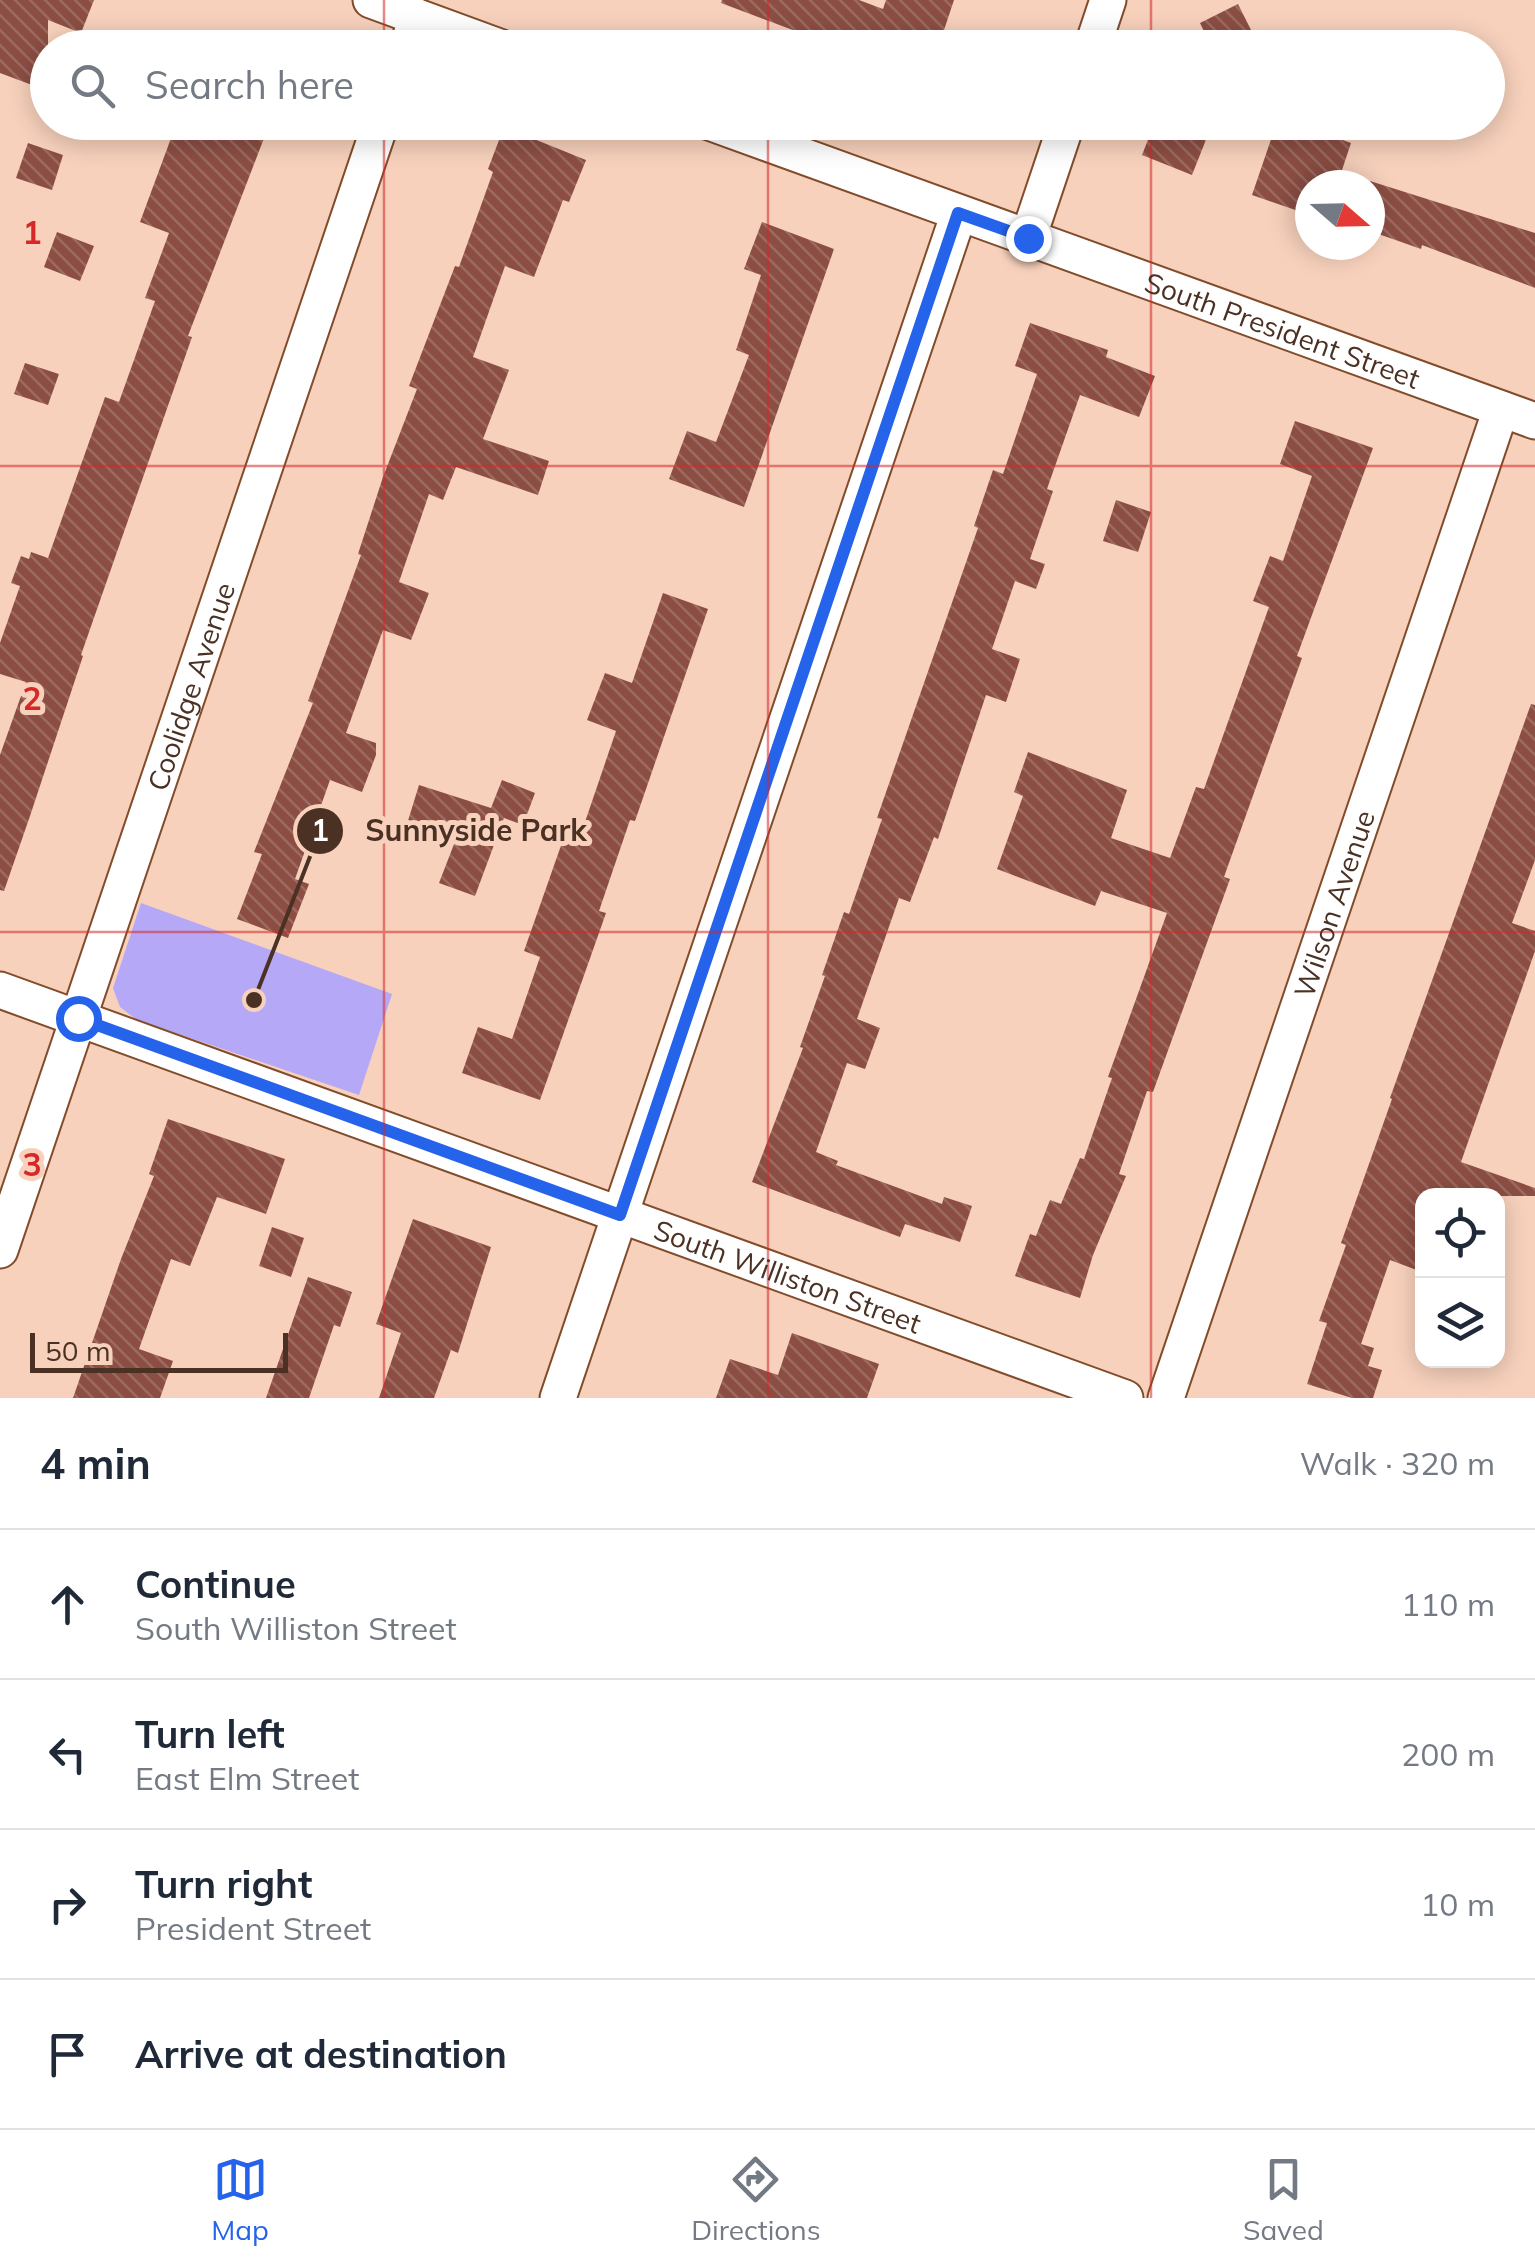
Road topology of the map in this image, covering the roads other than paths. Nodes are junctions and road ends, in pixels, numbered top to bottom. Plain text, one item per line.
1 (372, 0) edge
2 (1108, 0) edge
3 (410, 30) edge
4 (1098, 30) edge
5 (375, 140) edge
6 (758, 140) edge
7 (1060, 140) edge
8 (958, 213) junction
9 (1028, 238) junction
10 (1501, 409) junction
11 (1535, 422) edge
12 (0, 990) edge
13 (78, 1018) junction
14 (620, 1215) junction
15 (0, 1250) edge
16 (558, 1398) edge
17 (1125, 1398) edge
18 (1166, 1398) edge

1 - 3 street
2 - 4 street
5 - 13 street, Coolidge Avenue
6 - 8 street
7 - 9 street
8 - 9 street, South President Street
8 - 14 street
9 - 10 street, South President Street
10 - 11 street, South President Street
10 - 18 street, Wilson Avenue
12 - 13 street, South Williston Street
13 - 14 street, South Williston Street
13 - 15 street, Coolidge Avenue
14 - 16 street
14 - 17 street, South Williston Street

